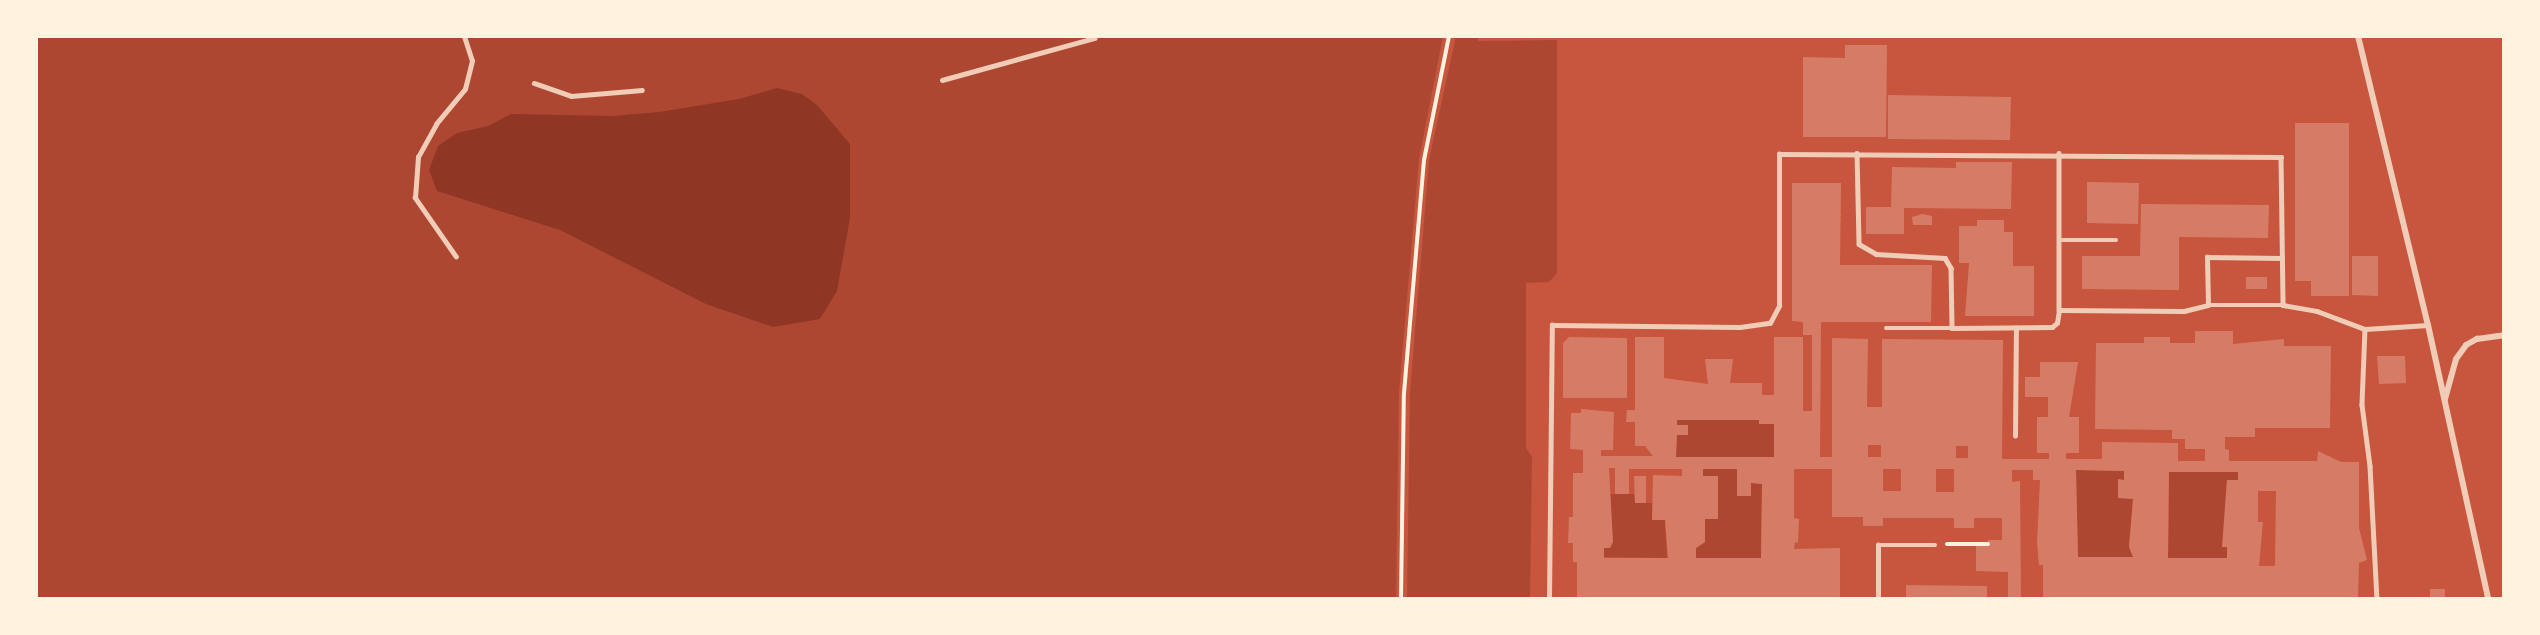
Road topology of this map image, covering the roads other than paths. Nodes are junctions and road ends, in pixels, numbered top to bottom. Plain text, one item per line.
1 (465, 36) edge
2 (2358, 36) edge
3 (1095, 38) dead end
4 (942, 80) dead end
5 (534, 83) dead end
6 (642, 90) dead end
7 (1857, 153) junction
8 (2059, 153) junction
9 (2059, 240) junction
10 (2116, 240) dead end
11 (456, 257) dead end
12 (2282, 258) junction
13 (2208, 305) junction
14 (2283, 305) junction
15 (2059, 310) junction
16 (2428, 325) junction
17 (1886, 328) dead end
18 (1952, 328) junction
19 (2016, 328) junction
20 (2365, 329) junction
21 (2504, 336) edge
22 (2445, 401) junction
23 (2015, 435) dead end
24 (1935, 544) road end
25 (1549, 599) edge
26 (1878, 599) edge
27 (2377, 599) edge
28 (2488, 599) edge

1 - 11 lane
2 - 16 street
3 - 4 lane
5 - 6 lane
7 - 8 lane
7 - 18 lane
7 - 25 lane
8 - 9 lane
8 - 12 lane
9 - 10 lane
9 - 15 lane
12 - 13 lane
12 - 14 lane
13 - 14 lane
13 - 15 lane
14 - 20 lane
15 - 19 lane
16 - 20 lane
16 - 22 street
17 - 18 lane
18 - 19 lane
19 - 23 lane
20 - 27 lane
21 - 22 street
22 - 28 street
24 - 26 lane

